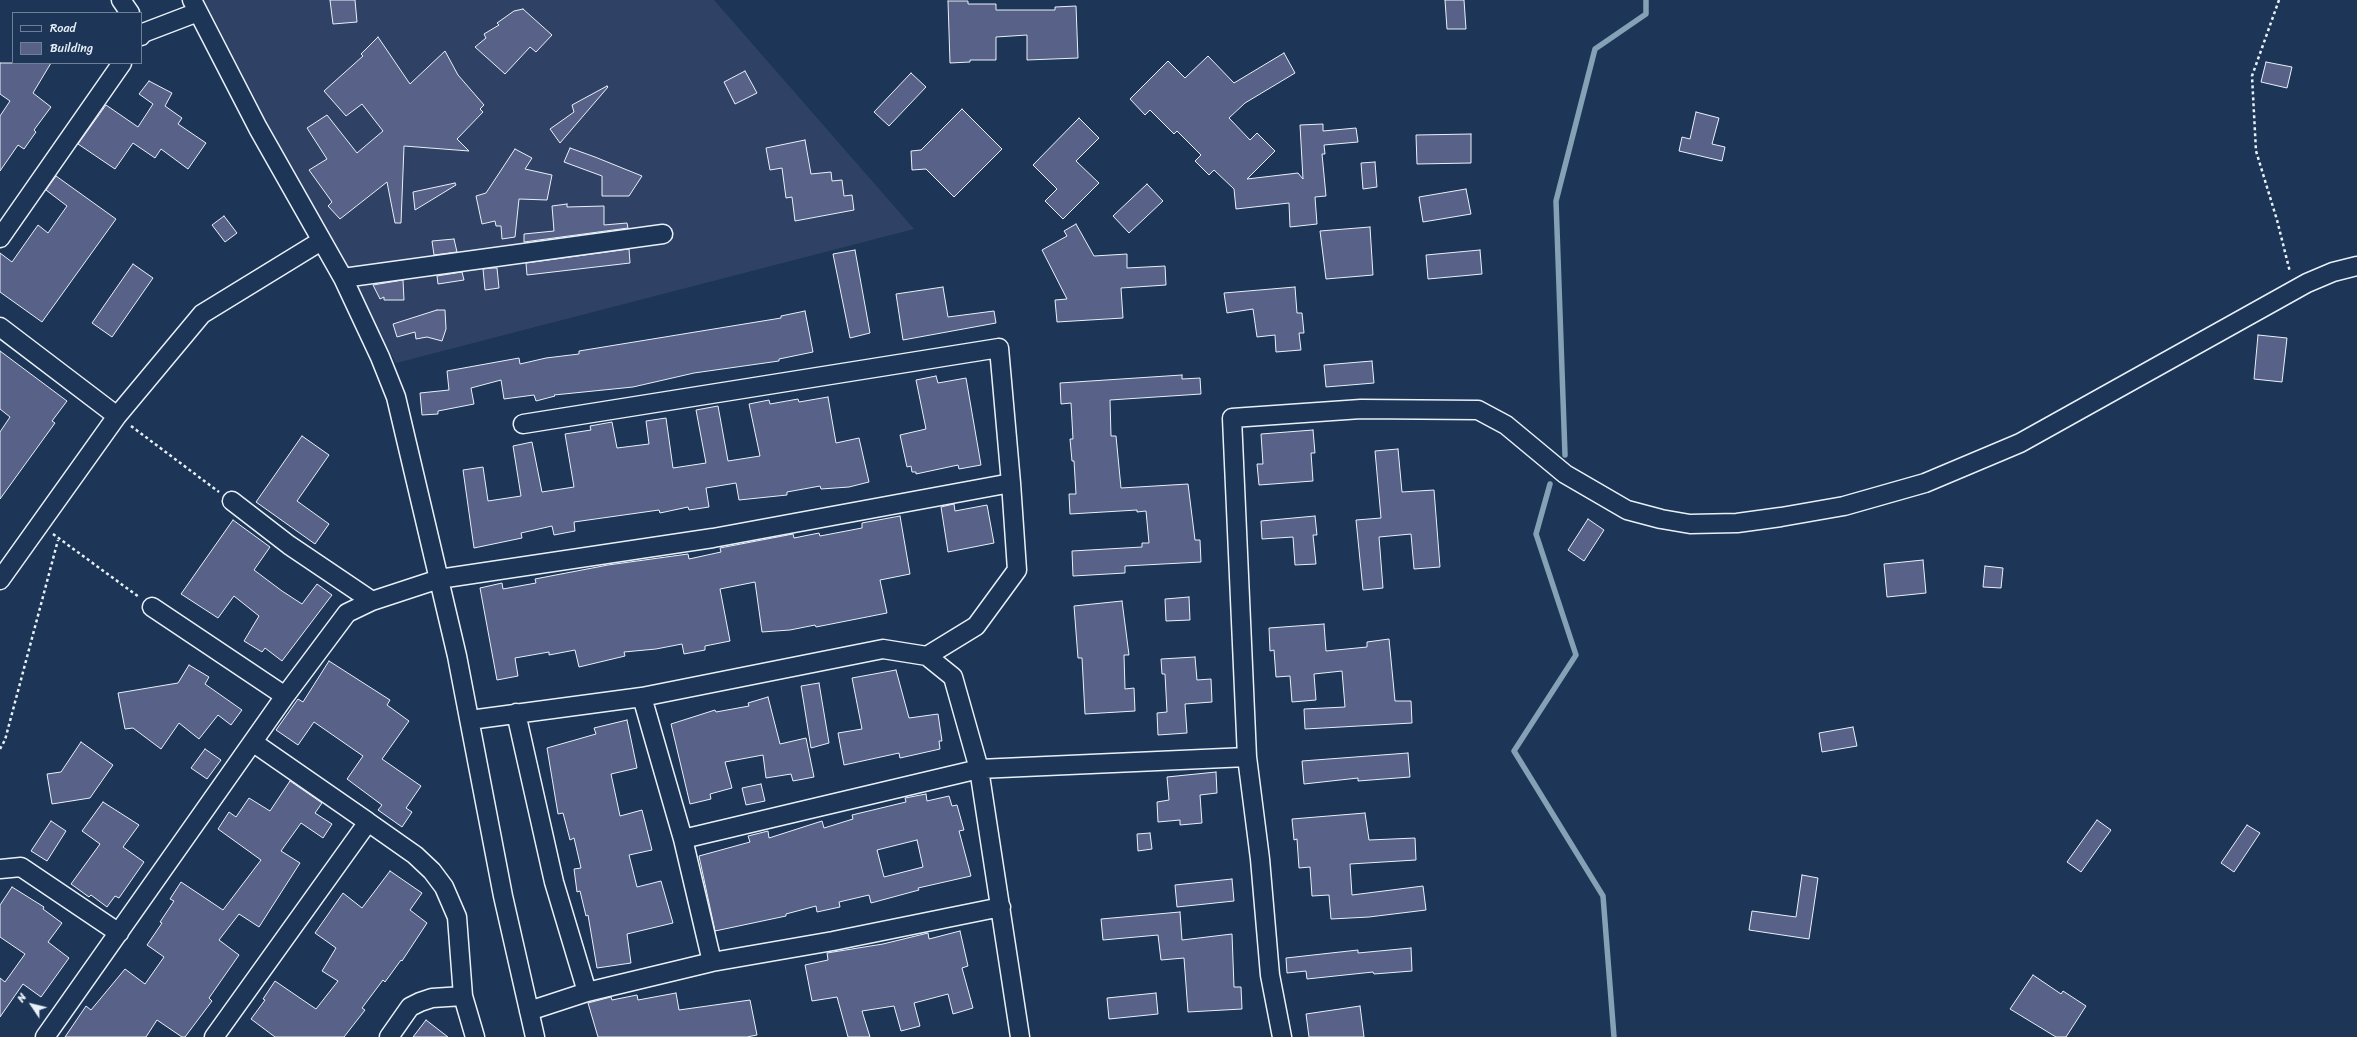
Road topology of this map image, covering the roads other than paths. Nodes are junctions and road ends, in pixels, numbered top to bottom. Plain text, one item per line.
1 (121, 0) edge
2 (195, 6) edge
3 (129, 12) edge
4 (142, 33) edge
5 (121, 64) edge
6 (663, 234) dead end
7 (0, 238) edge
8 (321, 241) junction
9 (2357, 266) edge
10 (343, 278) junction
11 (1, 328) edge
12 (117, 416) junction
13 (523, 424) dead end
14 (1011, 483) junction
15 (232, 501) road end
16 (439, 579) junction
17 (0, 580) edge
18 (372, 601) junction
19 (152, 606) road end
20 (927, 656) junction
21 (286, 696) junction
22 (642, 697) junction
23 (516, 713) junction
24 (470, 720) junction
25 (254, 743) junction
26 (1247, 757) junction
27 (979, 770) junction
28 (368, 822) junction
29 (683, 839) junction
30 (0, 869) edge
31 (1001, 906) junction
32 (119, 933) junction
33 (712, 962) junction
34 (587, 992) junction
35 (463, 996) junction
36 (529, 1011) junction
37 (45, 1037) edge
38 (214, 1037) edge
39 (389, 1037) edge
40 (475, 1037) edge
41 (535, 1037) edge
42 (1020, 1037) edge
43 (1282, 1037) edge

1 - 3 street
2 - 4 street
2 - 8 street
5 - 7 street
6 - 10 street
8 - 10 street
8 - 12 street
9 - 26 street
10 - 16 street
11 - 12 street
12 - 17 street
13 - 14 street
14 - 16 street
14 - 20 street
15 - 18 street
16 - 18 street
16 - 24 street
18 - 21 street
19 - 21 street
20 - 22 street
20 - 27 street
21 - 25 street
22 - 23 street
22 - 29 street
23 - 24 street
23 - 34 street
24 - 36 street
25 - 28 street
25 - 32 street
26 - 27 street
26 - 43 street
27 - 29 street
27 - 31 street
28 - 35 street
28 - 38 street
29 - 33 street
30 - 32 street
31 - 33 street
31 - 42 street
32 - 37 street
33 - 34 street
34 - 36 street
35 - 39 street
35 - 40 street
36 - 41 street

